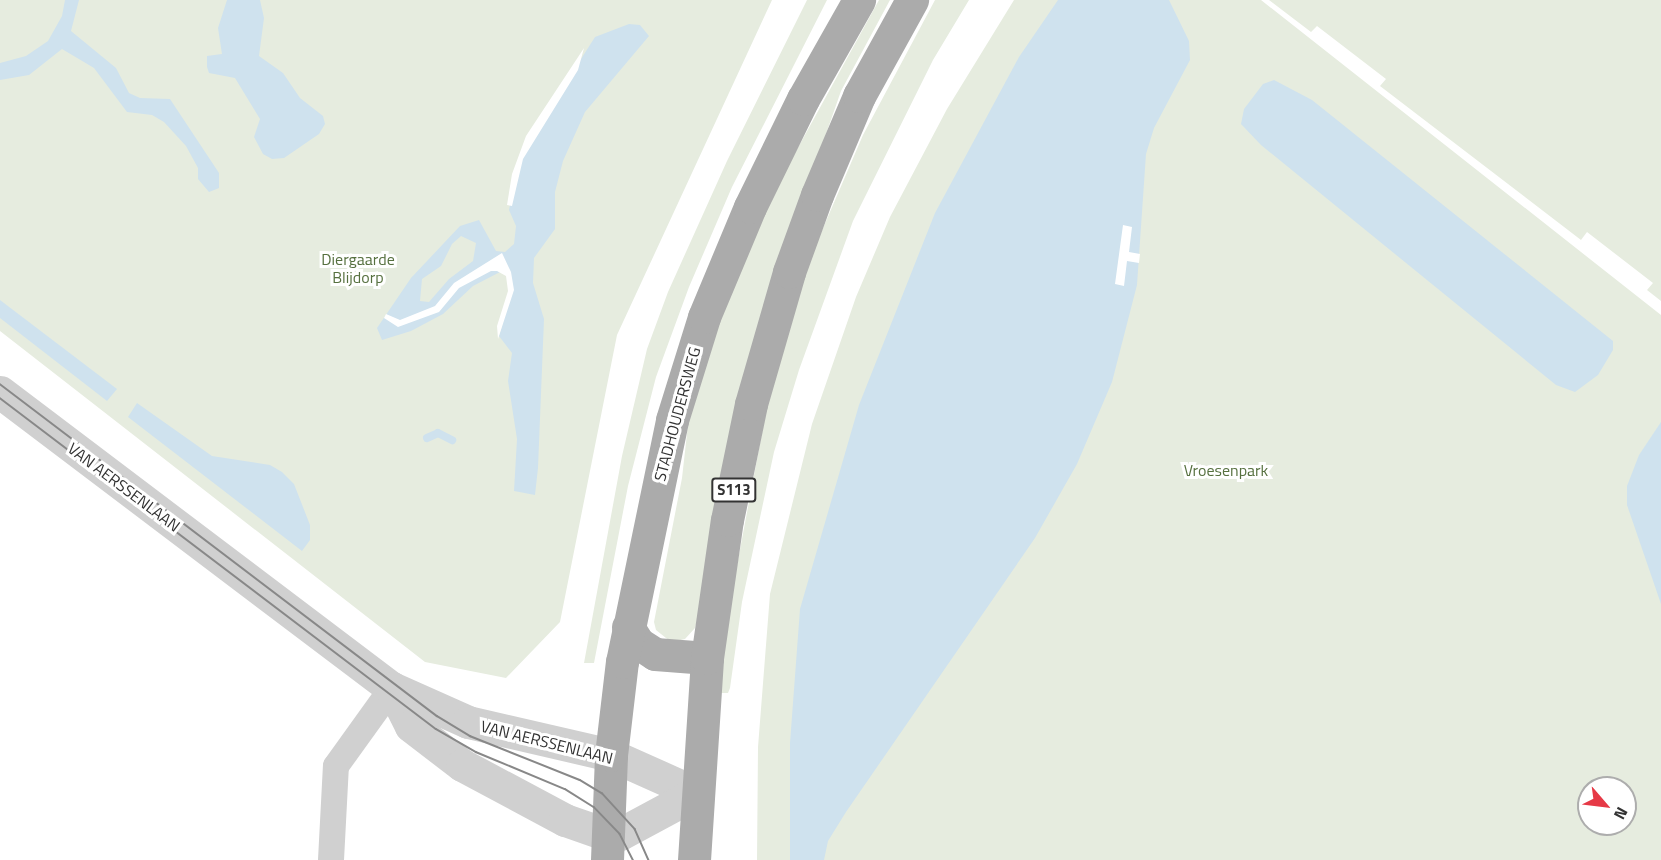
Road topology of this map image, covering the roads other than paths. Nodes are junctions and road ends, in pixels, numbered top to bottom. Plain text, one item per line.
1 (859, 0) edge
2 (912, 0) edge
3 (0, 392) edge
4 (628, 627) junction
5 (707, 658) junction
6 (392, 688) junction
7 (611, 755) junction
8 (696, 793) junction
9 (608, 847) edge
10 (331, 860) edge
11 (694, 860) edge

1 - 4 main road, STADHOUDERSWEG
2 - 5 main road, S113
3 - 6 street, VAN AERSSENLAAN
4 - 5 main road
4 - 7 main road, STADHOUDERSWEG
5 - 8 main road, S113
6 - 7 street, VAN AERSSENLAAN
6 - 9 street, VAN AERSSENLAAN
6 - 10 street
7 - 8 street, VAN AERSSENLAAN
7 - 9 main road, STADHOUDERSWEG
8 - 9 street
8 - 11 main road, S113

